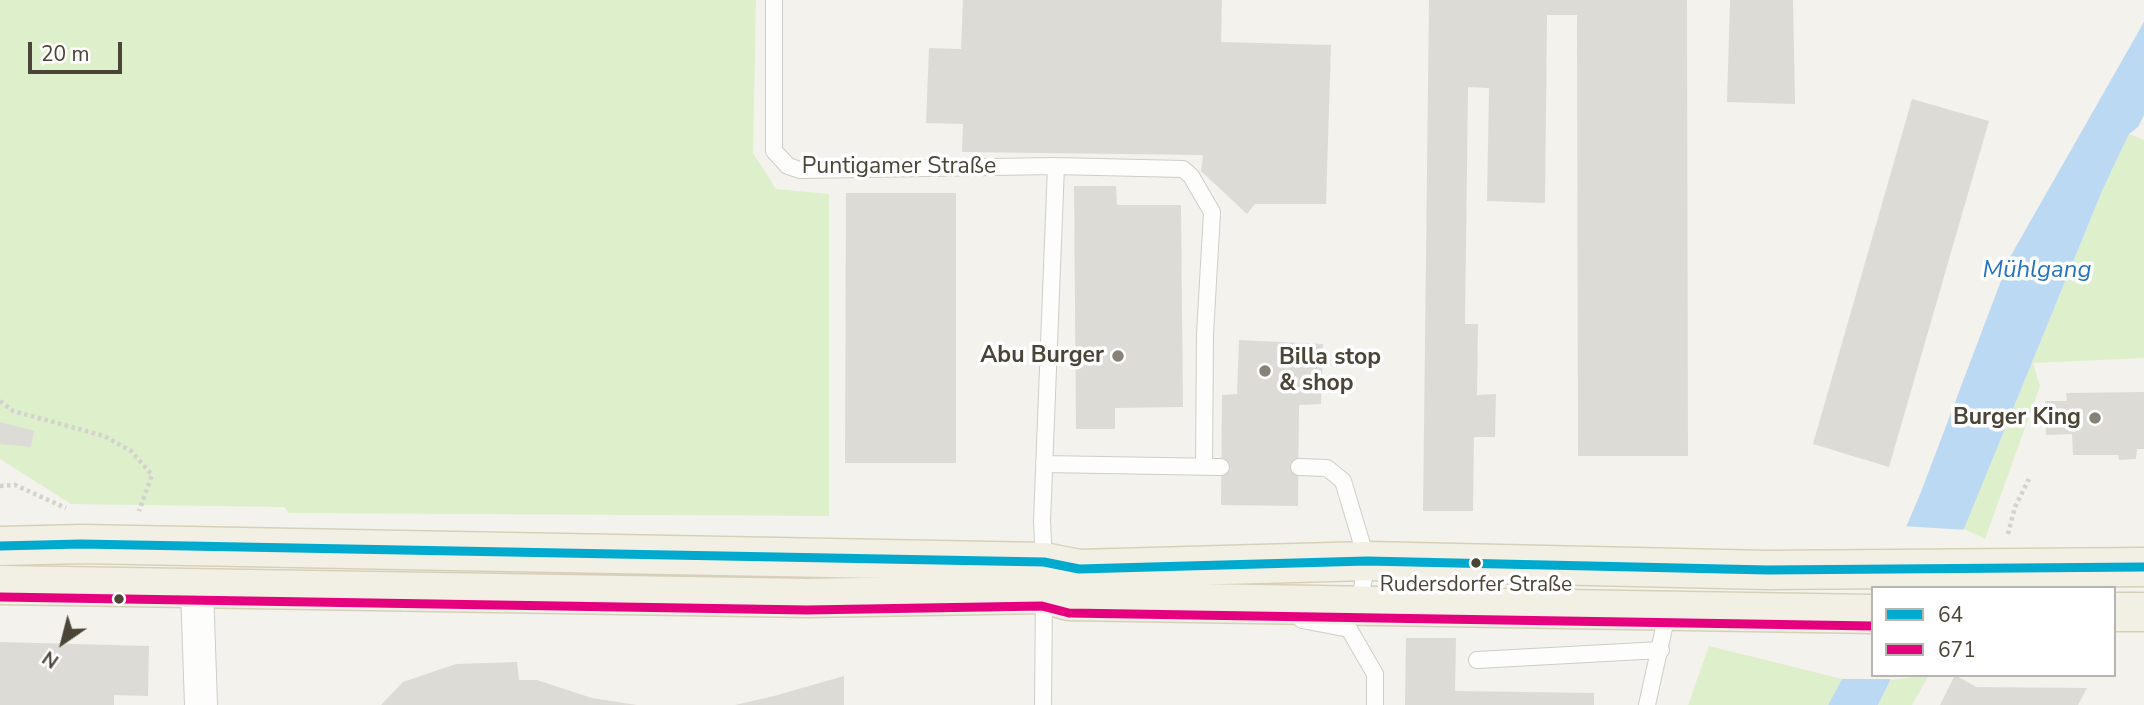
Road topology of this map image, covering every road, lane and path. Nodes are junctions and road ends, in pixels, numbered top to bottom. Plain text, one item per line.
1 (774, 0) edge
2 (1056, 166) junction
3 (0, 401) edge
4 (1044, 464) junction
5 (1204, 467) junction
6 (1221, 467) dead end
7 (1299, 467) dead end
8 (2029, 479) dead end
9 (0, 486) edge
10 (77, 512) dead end
11 (137, 519) dead end
12 (2006, 538) dead end
13 (0, 546) edge
14 (1362, 548) junction
15 (2144, 567) edge
16 (1044, 578) junction
17 (0, 585) edge
18 (197, 588) junction
19 (1668, 610) junction
20 (2116, 612) edge
21 (2144, 612) edge
22 (1866, 614) edge
23 (1354, 617) junction
24 (1661, 650) junction
25 (1477, 660) dead end
26 (201, 705) edge
27 (1043, 705) edge
28 (1375, 705) edge
29 (1647, 705) edge

1 - 2 lane, Puntigamer Straße
2 - 4 lane
2 - 5 lane, Puntigamer Straße
3 - 11 path
4 - 5 lane
4 - 16 lane
5 - 6 lane
7 - 14 lane
8 - 12 path
9 - 10 path
13 - 16 main road
14 - 15 main road
14 - 16 main road
14 - 23 lane
16 - 18 main road
16 - 23 main road
16 - 27 lane
17 - 18 main road
18 - 26 street
19 - 22 main road
19 - 23 main road
19 - 24 lane
20 - 21 main road
23 - 28 lane
24 - 25 lane
24 - 29 lane

